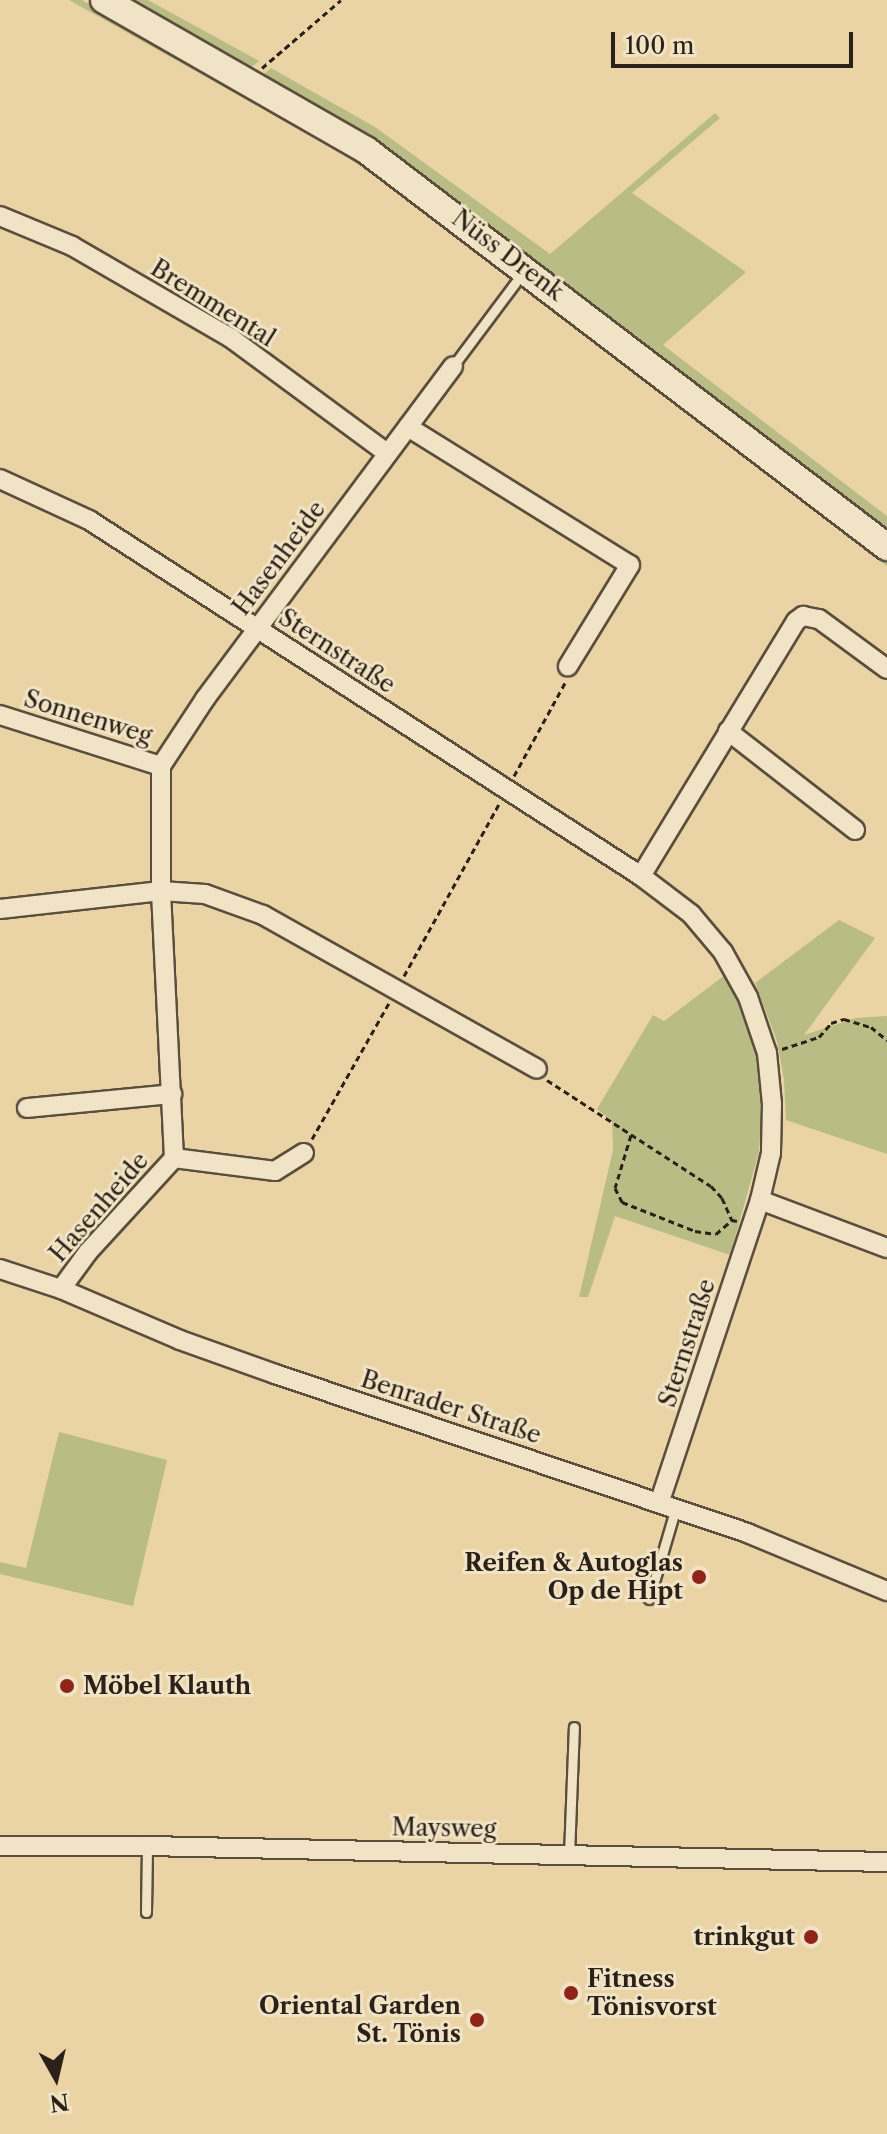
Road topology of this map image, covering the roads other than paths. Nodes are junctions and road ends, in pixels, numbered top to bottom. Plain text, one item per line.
1 (104, 0) edge
2 (0, 216) edge
3 (515, 283) dead end
4 (453, 366) joint
5 (408, 427) junction
6 (387, 453) junction
7 (0, 479) edge
8 (887, 547) edge
9 (258, 628) junction
10 (568, 666) road end
11 (887, 669) edge
12 (0, 715) edge
13 (728, 731) junction
14 (161, 766) junction
15 (855, 830) dead end
16 (641, 876) junction
17 (161, 891) junction
18 (0, 909) edge
19 (537, 1069) road end
20 (172, 1094) junction
21 (27, 1108) dead end
22 (304, 1153) road end
23 (174, 1158) junction
24 (760, 1200) junction
25 (887, 1248) edge
26 (0, 1269) edge
27 (61, 1289) junction
28 (668, 1504) junction
29 (887, 1591) edge
30 (649, 1599) dead end
31 (574, 1727) dead end
32 (0, 1846) edge
33 (147, 1846) junction
34 (569, 1855) junction
35 (887, 1862) edge
36 (146, 1912) dead end

1 - 8 main road, Nüss Drenk
2 - 6 street, Bremmental
3 - 4 lane, Hasenheide
4 - 5 street, Hasenheide
5 - 6 street, Hasenheide
5 - 10 street
6 - 9 street, Hasenheide
7 - 9 street, Sternstraße
9 - 14 street, Hasenheide
9 - 16 street, Sternstraße
11 - 13 street
12 - 14 street, Sonnenweg
13 - 15 street
13 - 16 street
14 - 17 street, Hasenheide
16 - 24 street, Sternstraße
17 - 18 street
17 - 19 street
17 - 20 street, Hasenheide
20 - 21 street
20 - 23 street, Hasenheide
22 - 23 street, Hasenheide
23 - 27 street, Hasenheide
24 - 25 street
24 - 28 street, Sternstraße
26 - 27 street, Benrader Straße
27 - 28 street, Benrader Straße
28 - 29 street, Benrader Straße
28 - 30 lane
31 - 34 lane
32 - 33 street, Maysweg
33 - 34 street, Maysweg
33 - 36 lane
34 - 35 street, Maysweg

